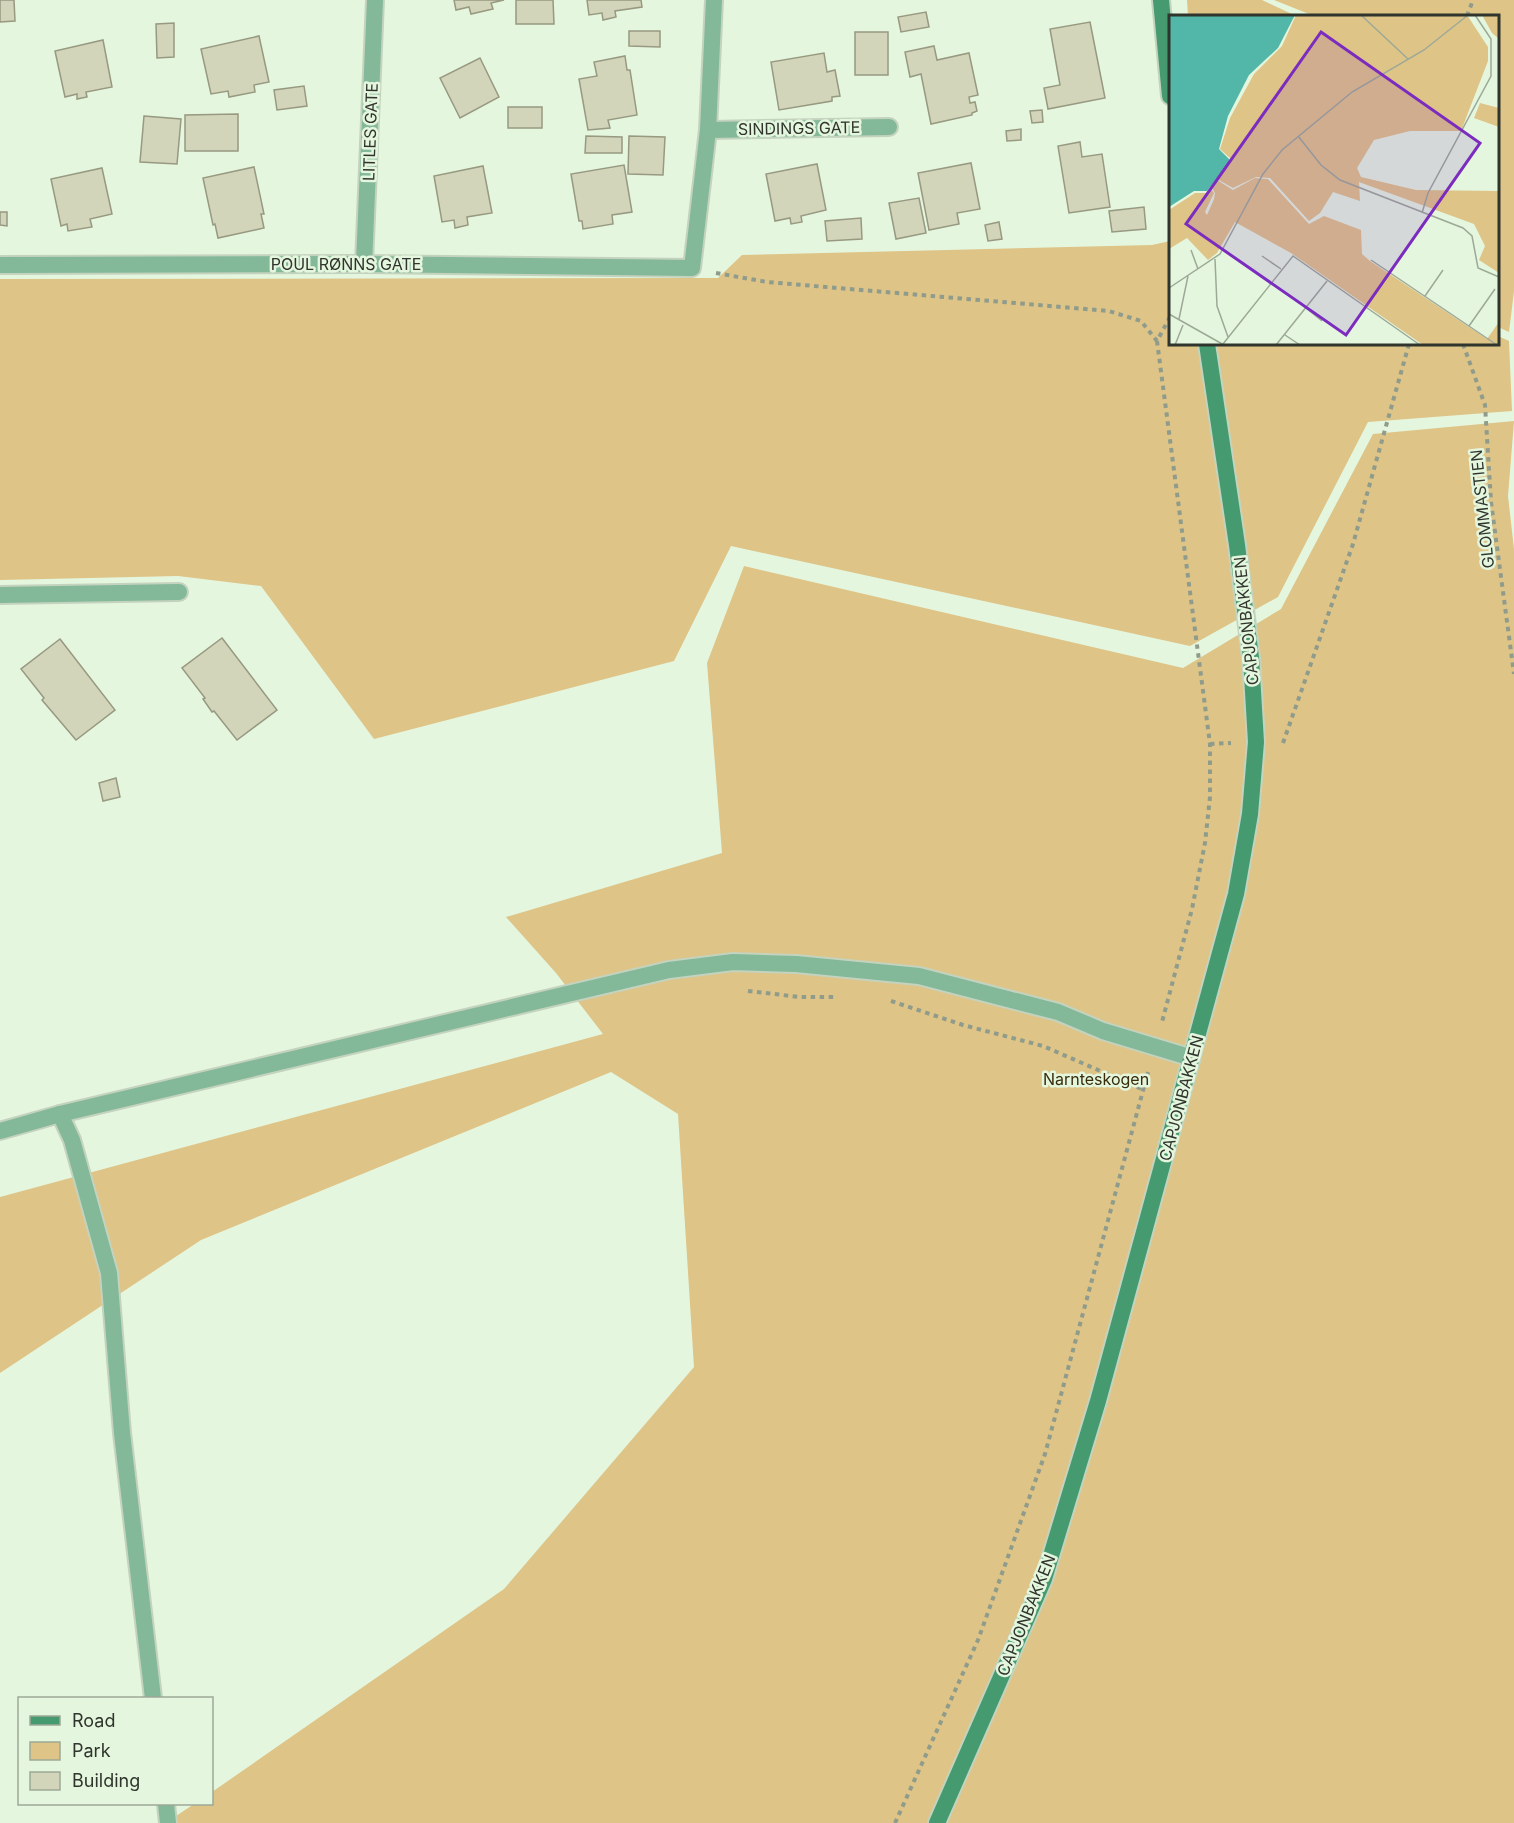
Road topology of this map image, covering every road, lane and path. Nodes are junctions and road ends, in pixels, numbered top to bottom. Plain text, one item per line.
1 (375, 0) edge
2 (714, 0) edge
3 (1161, 0) edge
4 (1473, 0) edge
5 (1467, 15) edge
6 (1169, 85) edge
7 (889, 127) dead end
8 (708, 130) junction
9 (364, 264) junction
10 (0, 266) edge
11 (692, 268) junction
12 (1169, 319) edge
13 (1157, 340) junction
14 (1207, 345) edge
15 (1409, 345) edge
16 (1463, 345) edge
17 (179, 592) dead end
18 (0, 595) edge
19 (1514, 674) edge
20 (1256, 742) junction
21 (1210, 744) junction
22 (743, 990) dead end
23 (842, 996) dead end
24 (885, 999) dead end
25 (1154, 1046) junction
26 (1192, 1058) junction
27 (1144, 1090) junction
28 (60, 1114) junction
29 (0, 1131) edge
30 (153, 1697) edge
31 (166, 1805) edge
32 (168, 1823) edge
33 (895, 1823) edge
34 (937, 1823) edge

1 - 9 street, LITLES GATE
2 - 8 street
3 - 6 main road
4 - 5 path
7 - 8 street, SINDINGS GATE
8 - 11 street
9 - 10 street, POUL RØNNS GATE
9 - 11 street, POUL RØNNS GATE
11 - 13 path
12 - 13 path
13 - 21 path
14 - 20 main road, CAPJONBAKKEN
15 - 20 path
16 - 19 path, GLOMMASTIEN
17 - 18 street
20 - 21 path
20 - 26 main road, CAPJONBAKKEN
21 - 25 path
22 - 23 path
24 - 27 path
25 - 26 street
25 - 27 path
25 - 28 street
26 - 34 main road, CAPJONBAKKEN
27 - 33 path
28 - 29 street
28 - 30 street
31 - 32 street

